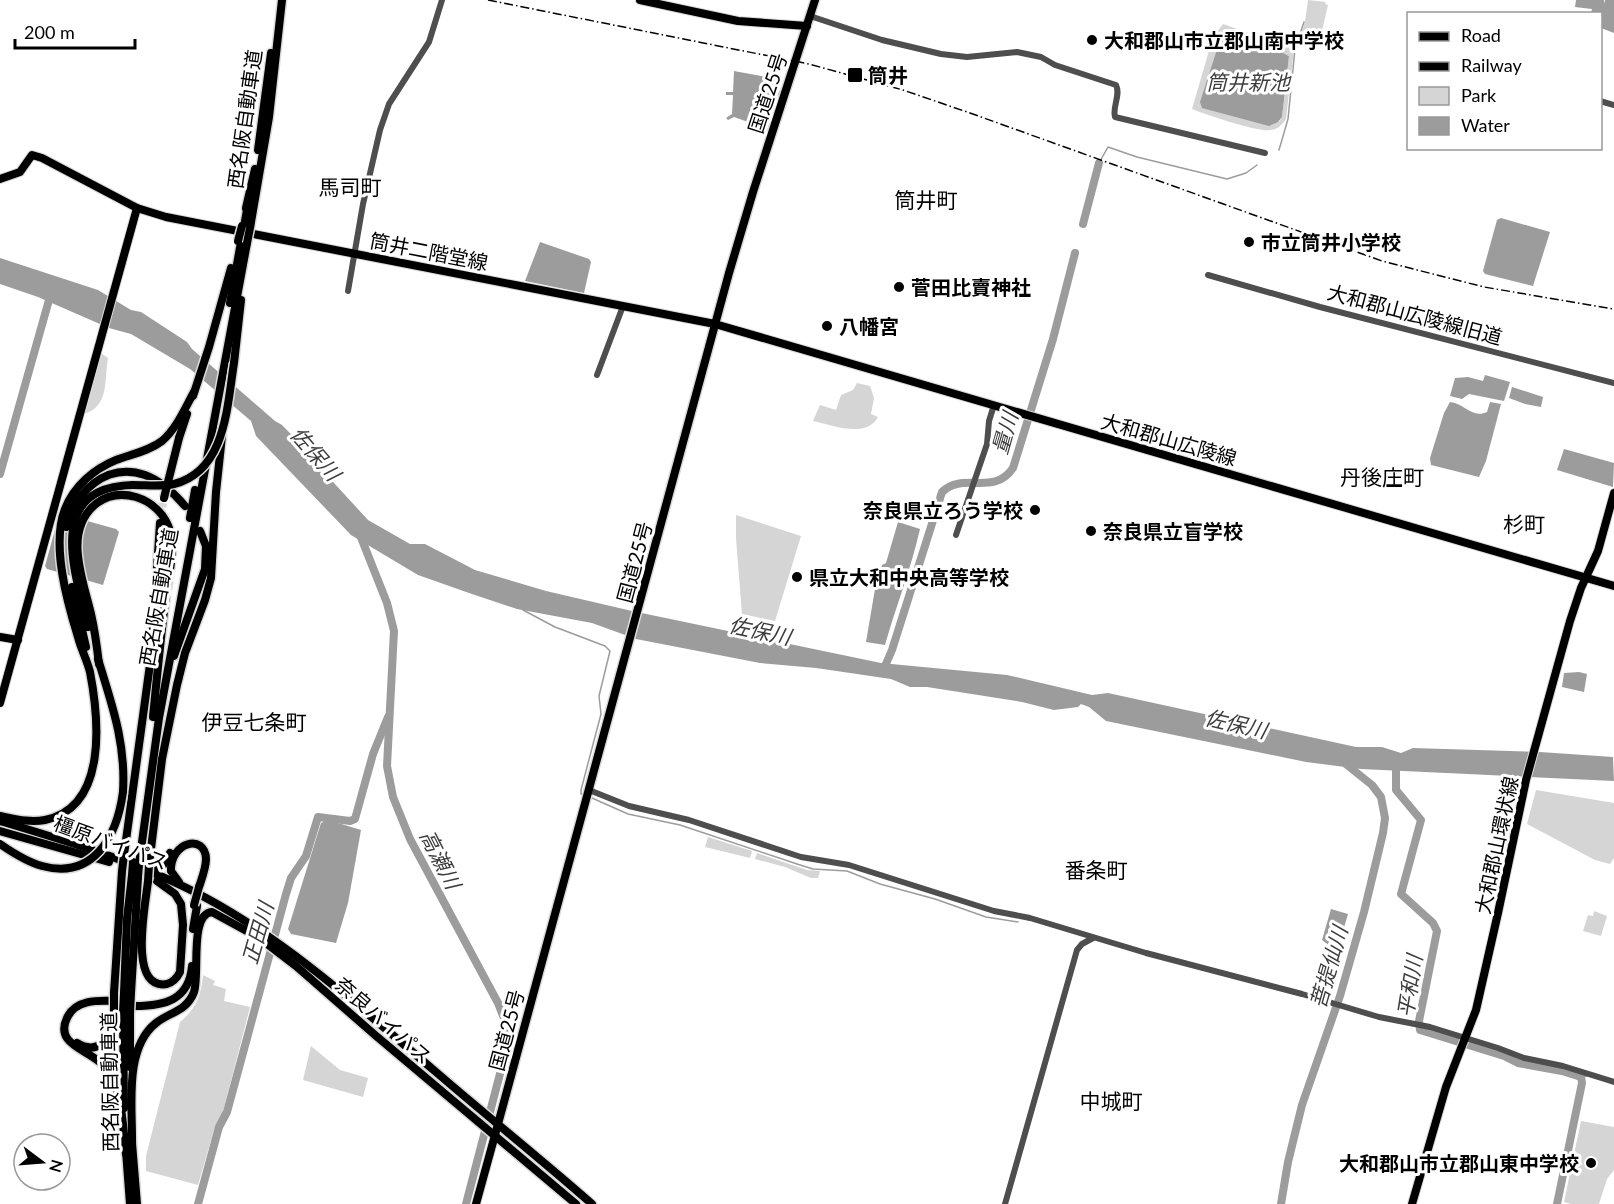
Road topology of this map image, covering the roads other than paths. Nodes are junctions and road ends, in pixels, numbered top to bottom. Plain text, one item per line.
1 (276, 0) edge
2 (282, 0) edge
3 (442, 0) edge
4 (640, 0) edge
5 (815, 0) edge
6 (810, 16) junction
7 (807, 26) junction
8 (275, 44) junction
9 (261, 151) junction
10 (1265, 153) dead end
11 (0, 179) edge
12 (137, 208) junction
13 (245, 227) junction
14 (244, 242) junction
15 (354, 254) junction
16 (1208, 275) dead end
17 (348, 291) dead end
18 (623, 306) junction
19 (715, 324) junction
20 (597, 375) dead end
21 (1614, 382) edge
22 (194, 392) junction
23 (994, 405) junction
24 (225, 419) junction
25 (1614, 493) edge
26 (163, 501) tunnel mouth
27 (78, 506) junction
28 (192, 506) junction
29 (160, 523) tunnel mouth
30 (200, 531) dead end
31 (956, 535) dead end
32 (1586, 578) junction
33 (1614, 586) edge
34 (76, 591) junction
35 (0, 637) edge
36 (18, 640) junction
37 (0, 703) edge
38 (153, 717) junction
39 (153, 757) junction
40 (588, 794) junction
41 (0, 816) edge
42 (0, 822) edge
43 (0, 831) edge
44 (0, 844) edge
45 (139, 869) junction
46 (158, 881) junction
47 (201, 888) junction
48 (208, 899) junction
49 (190, 928) junction
50 (1094, 938) junction
51 (261, 939) junction
52 (191, 947) junction
53 (124, 1003) junction
54 (1464, 1042) junction
55 (1614, 1082) edge
56 (496, 1129) junction
57 (129, 1150) junction
58 (1005, 1203) edge
59 (130, 1204) edge
60 (137, 1204) edge
61 (476, 1204) edge
62 (576, 1204) edge
63 (592, 1204) edge
64 (1412, 1204) edge

1 - 8 highway, 西名阪自動車道
2 - 8 highway, 西名阪自動車道
3 - 15 street
4 - 7 main road
5 - 6 highway, 国道25号
6 - 7 highway, 国道25号
6 - 10 street
7 - 19 highway, 国道25号
8 - 9 highway, 西名阪自動車道
9 - 13 highway, 西名阪自動車道
9 - 13 highway, 西名阪自動車道
11 - 12 main road, 筒井二階堂線
12 - 15 main road, 筒井二階堂線
12 - 36 main road
13 - 14 highway, 西名阪自動車道, bridge
14 - 22 highway
14 - 24 highway, bridge
14 - 28 highway, 西名阪自動車道
15 - 17 street
15 - 18 main road, 筒井二階堂線
16 - 21 street, 大和郡山広陵線旧道
18 - 19 main road, 筒井二階堂線
18 - 20 street
19 - 23 main road, 大和郡山広陵線
19 - 40 highway, 国道25号
22 - 26 highway, bridge
22 - 27 highway
23 - 31 street
23 - 32 main road, 大和郡山広陵線
24 - 27 highway, bridge
24 - 45 highway, bridge
25 - 32 main road, 大和郡山環状線
27 - 28 highway
27 - 34 highway
27 - 34 highway
27 - 38 highway
28 - 38 highway, 西名阪自動車道
28 - 39 highway, 西名阪自動車道
29 - 53 highway, bridge
30 - 39 highway
32 - 33 main road, 大和郡山広陵線
32 - 54 main road, 大和郡山環状線
34 - 41 highway
34 - 44 highway, bridge
35 - 36 main road
36 - 37 main road
38 - 45 highway, 西名阪自動車道
39 - 45 highway, 西名阪自動車道
40 - 50 street
40 - 56 highway, 国道25号
42 - 45 highway, 橿原バイパス
43 - 46 highway, 橿原バイパス
45 - 47 highway
45 - 48 highway, 橿原バイパス
45 - 52 highway, bridge
45 - 53 highway, 西名阪自動車道
46 - 49 highway
46 - 51 highway, 奈良バイパス
47 - 48 highway
47 - 49 highway, bridge
48 - 56 highway, 奈良バイパス
49 - 51 highway
49 - 52 highway
49 - 52 highway
50 - 54 street
50 - 58 street
51 - 56 highway, 奈良バイパス
52 - 53 highway
52 - 57 highway
53 - 53 highway
53 - 57 highway, 西名阪自動車道
53 - 57 highway
54 - 55 street
54 - 64 main road, 大和郡山環状線
56 - 61 main road
56 - 62 highway, 奈良バイパス
56 - 63 highway, 奈良バイパス
57 - 59 highway, 西名阪自動車道
57 - 60 highway, 西名阪自動車道

